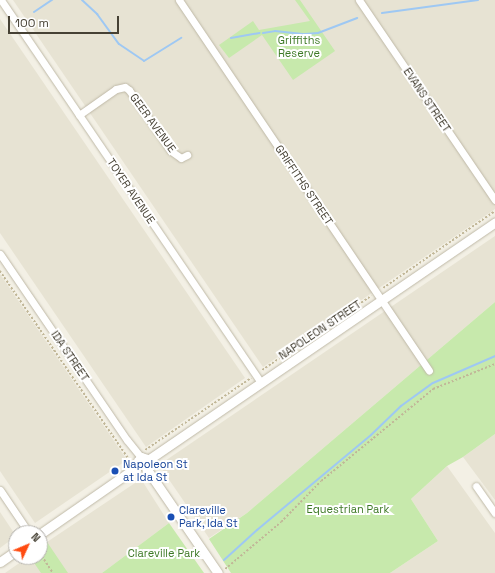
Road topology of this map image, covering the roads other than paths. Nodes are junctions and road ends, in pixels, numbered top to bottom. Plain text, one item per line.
1 (1, 0) edge
2 (179, 0) edge
3 (358, 0) edge
4 (79, 115) junction
5 (187, 155) dead end
6 (495, 200) edge
7 (495, 222) edge
8 (0, 254) edge
9 (379, 296) junction
10 (429, 370) dead end
11 (259, 378) junction
12 (144, 460) junction
13 (476, 486) dead end
14 (0, 490) edge
15 (495, 513) edge
16 (24, 525) edge
17 (48, 528) edge
18 (219, 573) edge

1 - 4 street, TOYER AVENUE
2 - 9 street, GRIFFITHS STREET
3 - 6 street, EVANS STREET
4 - 5 street, GEER AVENUE
4 - 11 street, TOYER AVENUE
7 - 9 street, NAPOLEON STREET
8 - 12 street, IDA STREET
9 - 10 street, GRIFFITHS STREET
9 - 11 street, NAPOLEON STREET
11 - 12 street, NAPOLEON STREET
12 - 17 street, NAPOLEON STREET
12 - 18 street, IDA STREET
13 - 15 street
14 - 16 street

